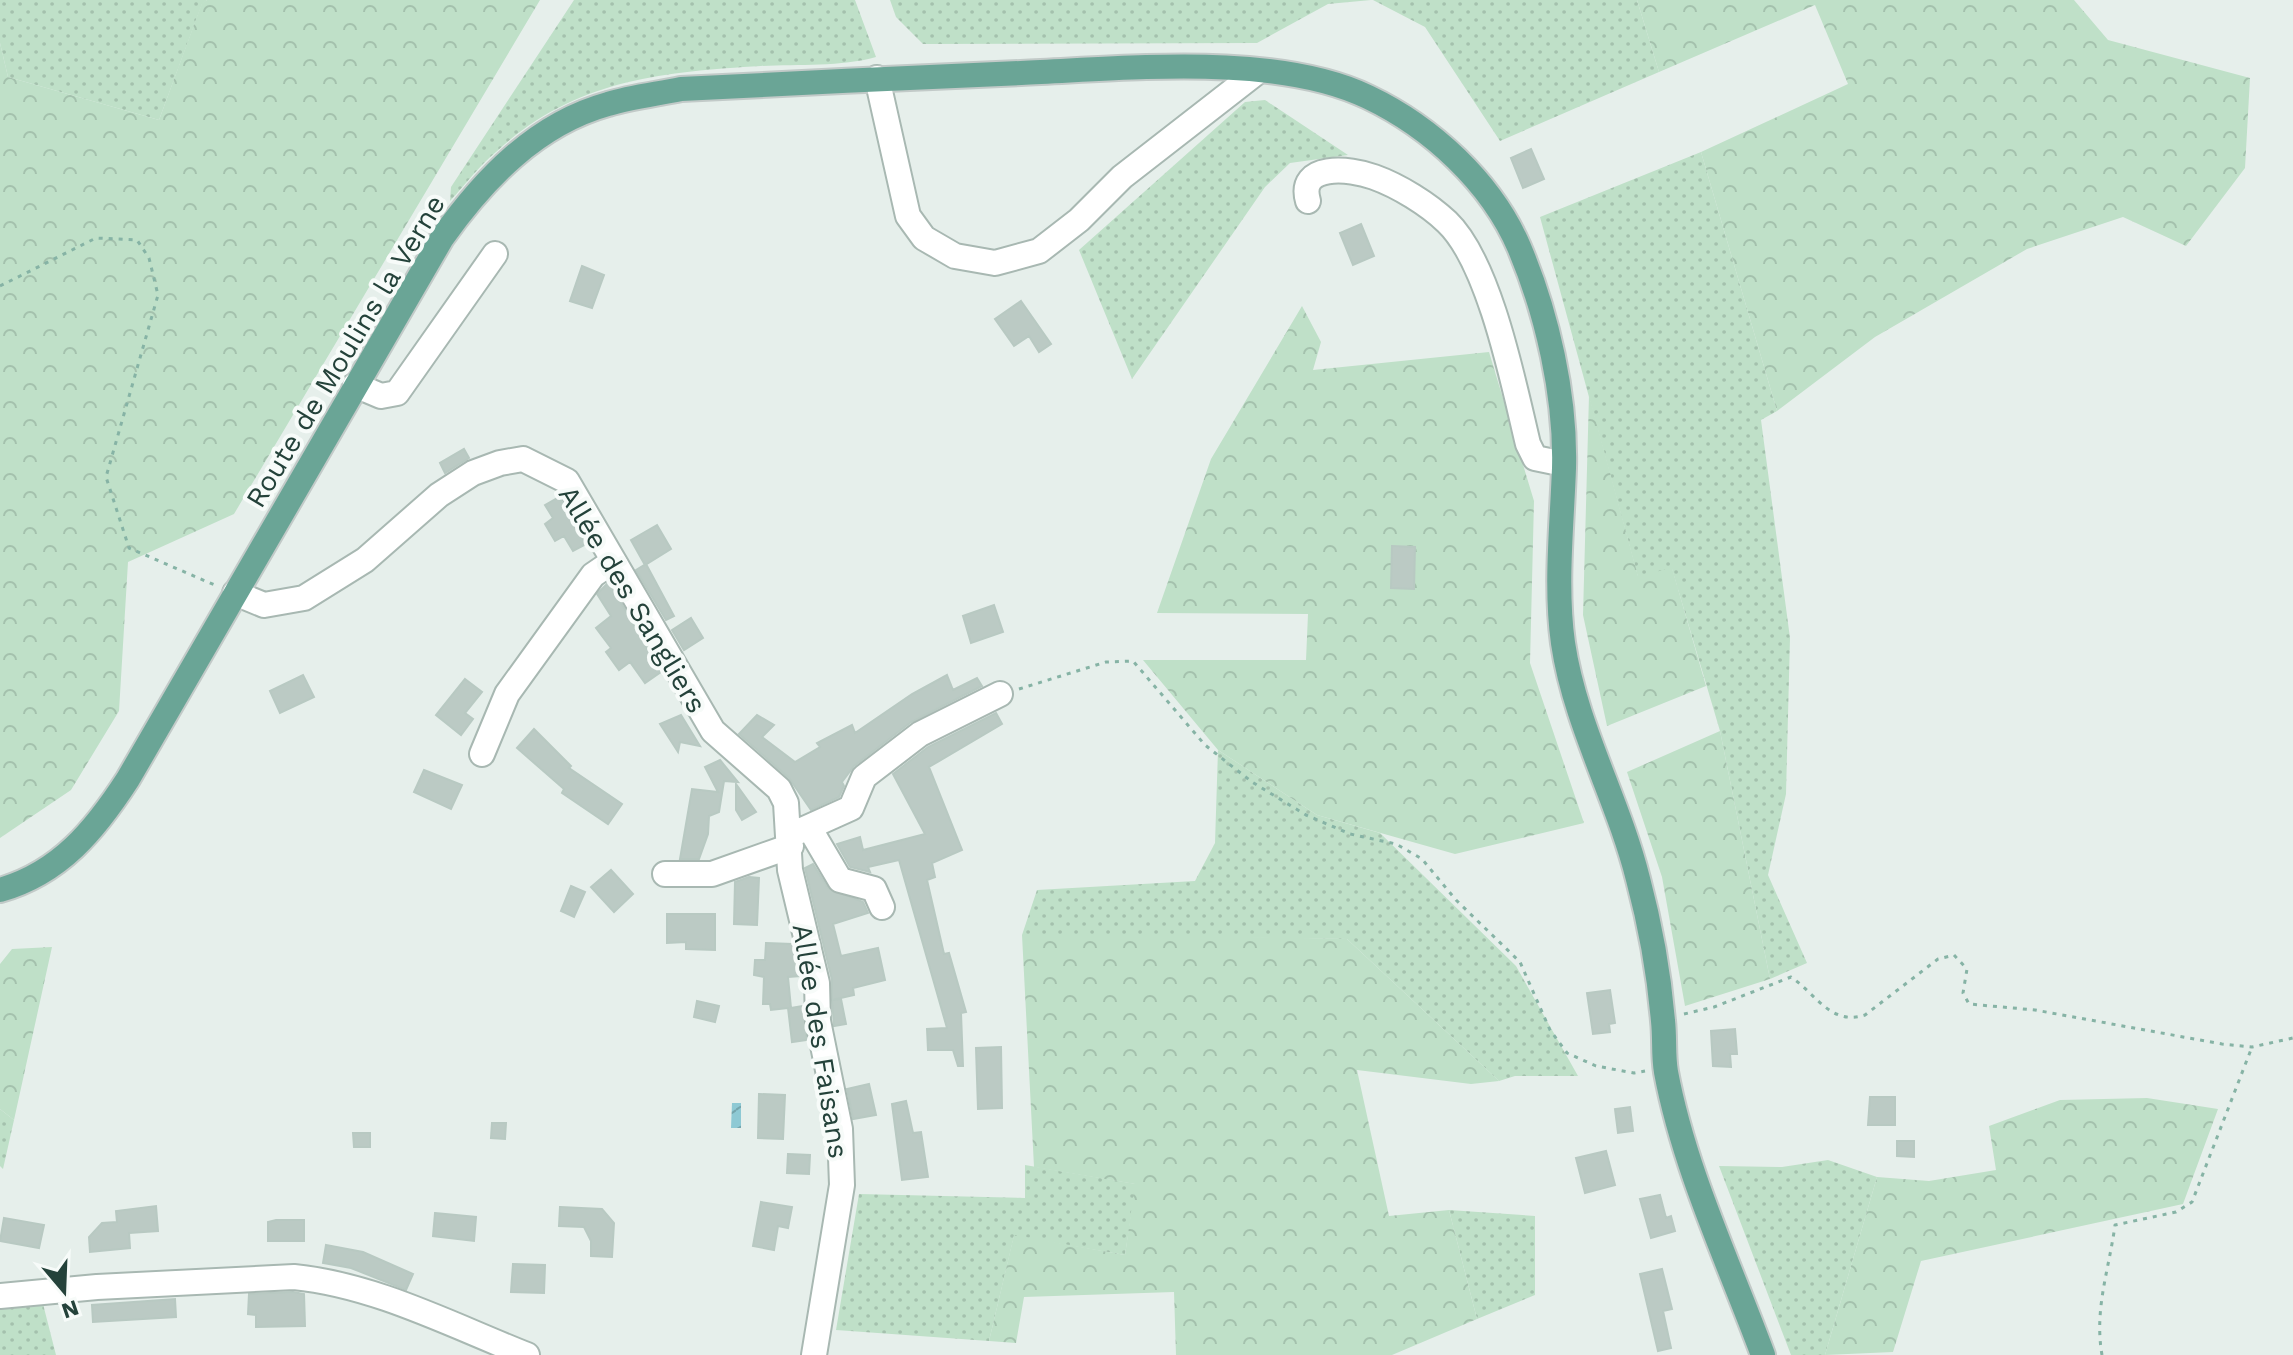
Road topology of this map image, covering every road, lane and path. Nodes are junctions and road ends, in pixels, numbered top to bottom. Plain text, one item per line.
1 (1257, 72) junction
2 (877, 78) junction
3 (1308, 201) dead end
4 (495, 254) dead end
5 (0, 286) edge
6 (355, 385) junction
7 (1564, 464) junction
8 (612, 562) junction
9 (235, 593) junction
10 (1000, 694) joint
11 (482, 754) dead end
12 (797, 836) junction
13 (790, 870) joint
14 (665, 874) dead end
15 (0, 890) edge
16 (882, 907) dead end
17 (1663, 1019) junction
18 (2293, 1038) edge
19 (2252, 1047) junction
20 (1665, 1069) junction
21 (0, 1296) edge
22 (527, 1355) edge
23 (814, 1355) edge
24 (1763, 1355) edge
25 (2102, 1355) edge

1 - 2 main road, Route de Moulins la Verne
1 - 2 street
1 - 7 main road, Route de Moulins la Verne
2 - 6 main road, Route de Moulins la Verne
3 - 7 street
4 - 6 street
5 - 9 path
6 - 9 main road, Route de Moulins la Verne
7 - 17 main road, Route de Moulins la Verne
8 - 9 street, Allée des Sangliers
8 - 11 street
8 - 12 street, Allée des Sangliers
9 - 15 main road, Route de Moulins la Verne
10 - 12 street
10 - 20 path
12 - 13 street, Allée des Sangliers
12 - 14 street
12 - 16 street
13 - 23 street, Allée des Faisans
17 - 19 path
17 - 20 main road, Route de Moulins la Verne
18 - 19 path
19 - 25 path
20 - 24 main road, Route de Moulins la Verne
21 - 22 street

